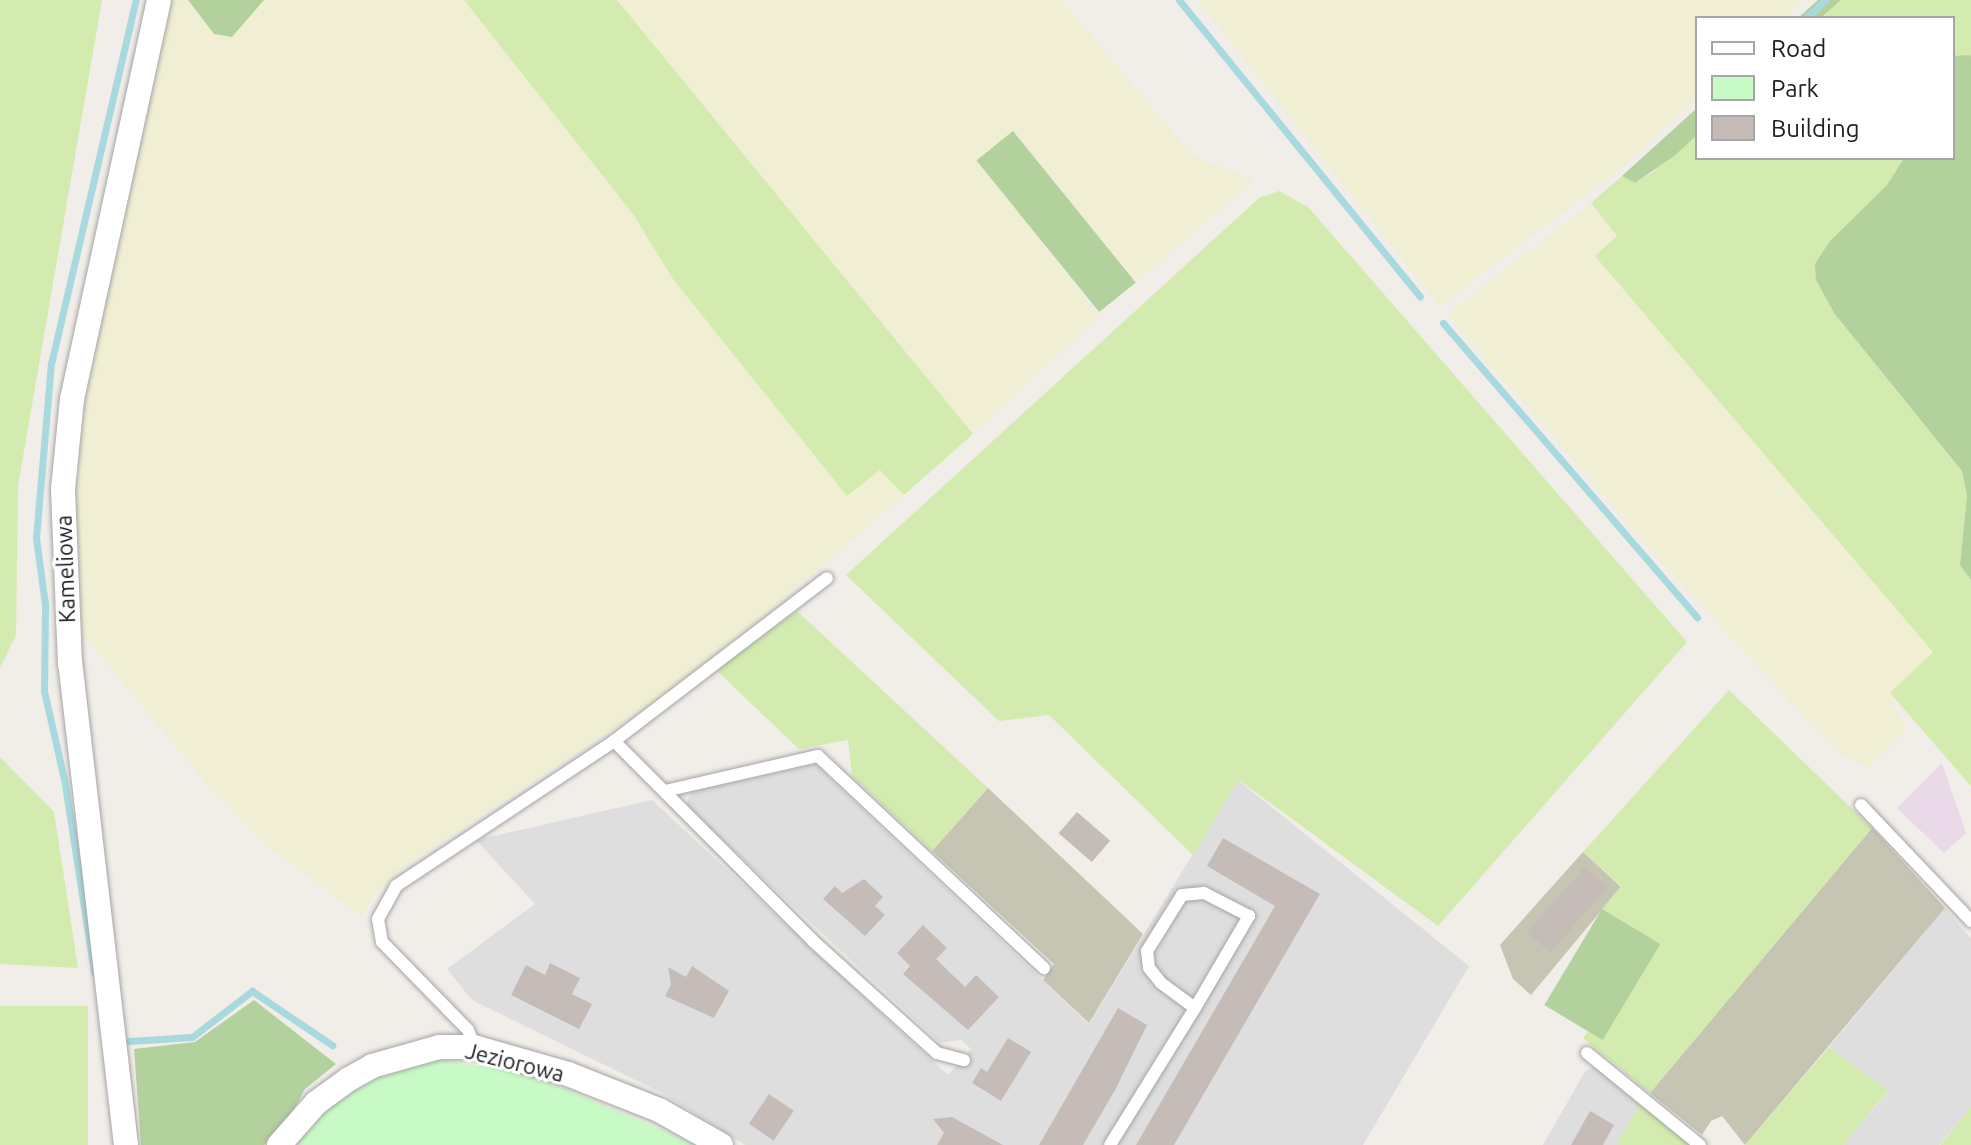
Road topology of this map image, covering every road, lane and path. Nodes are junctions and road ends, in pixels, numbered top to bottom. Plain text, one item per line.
1 (159, 0) edge
2 (827, 578) dead end
3 (614, 741) junction
4 (665, 791) junction
5 (1861, 805) dead end
6 (1971, 921) edge
7 (1044, 968) dead end
8 (1195, 1008) junction
9 (474, 1047) junction
10 (1587, 1053) dead end
11 (964, 1060) dead end
12 (126, 1145) edge
13 (279, 1145) edge
14 (721, 1145) edge
15 (1110, 1145) edge
16 (1700, 1145) edge

1 - 12 street, Kameliowa
2 - 3 lane
3 - 4 lane
3 - 9 lane
4 - 7 lane
4 - 11 lane
5 - 6 lane
8 - 8 lane
8 - 15 lane
9 - 13 street, Jeziorowa
9 - 14 street, Jeziorowa
10 - 16 lane

